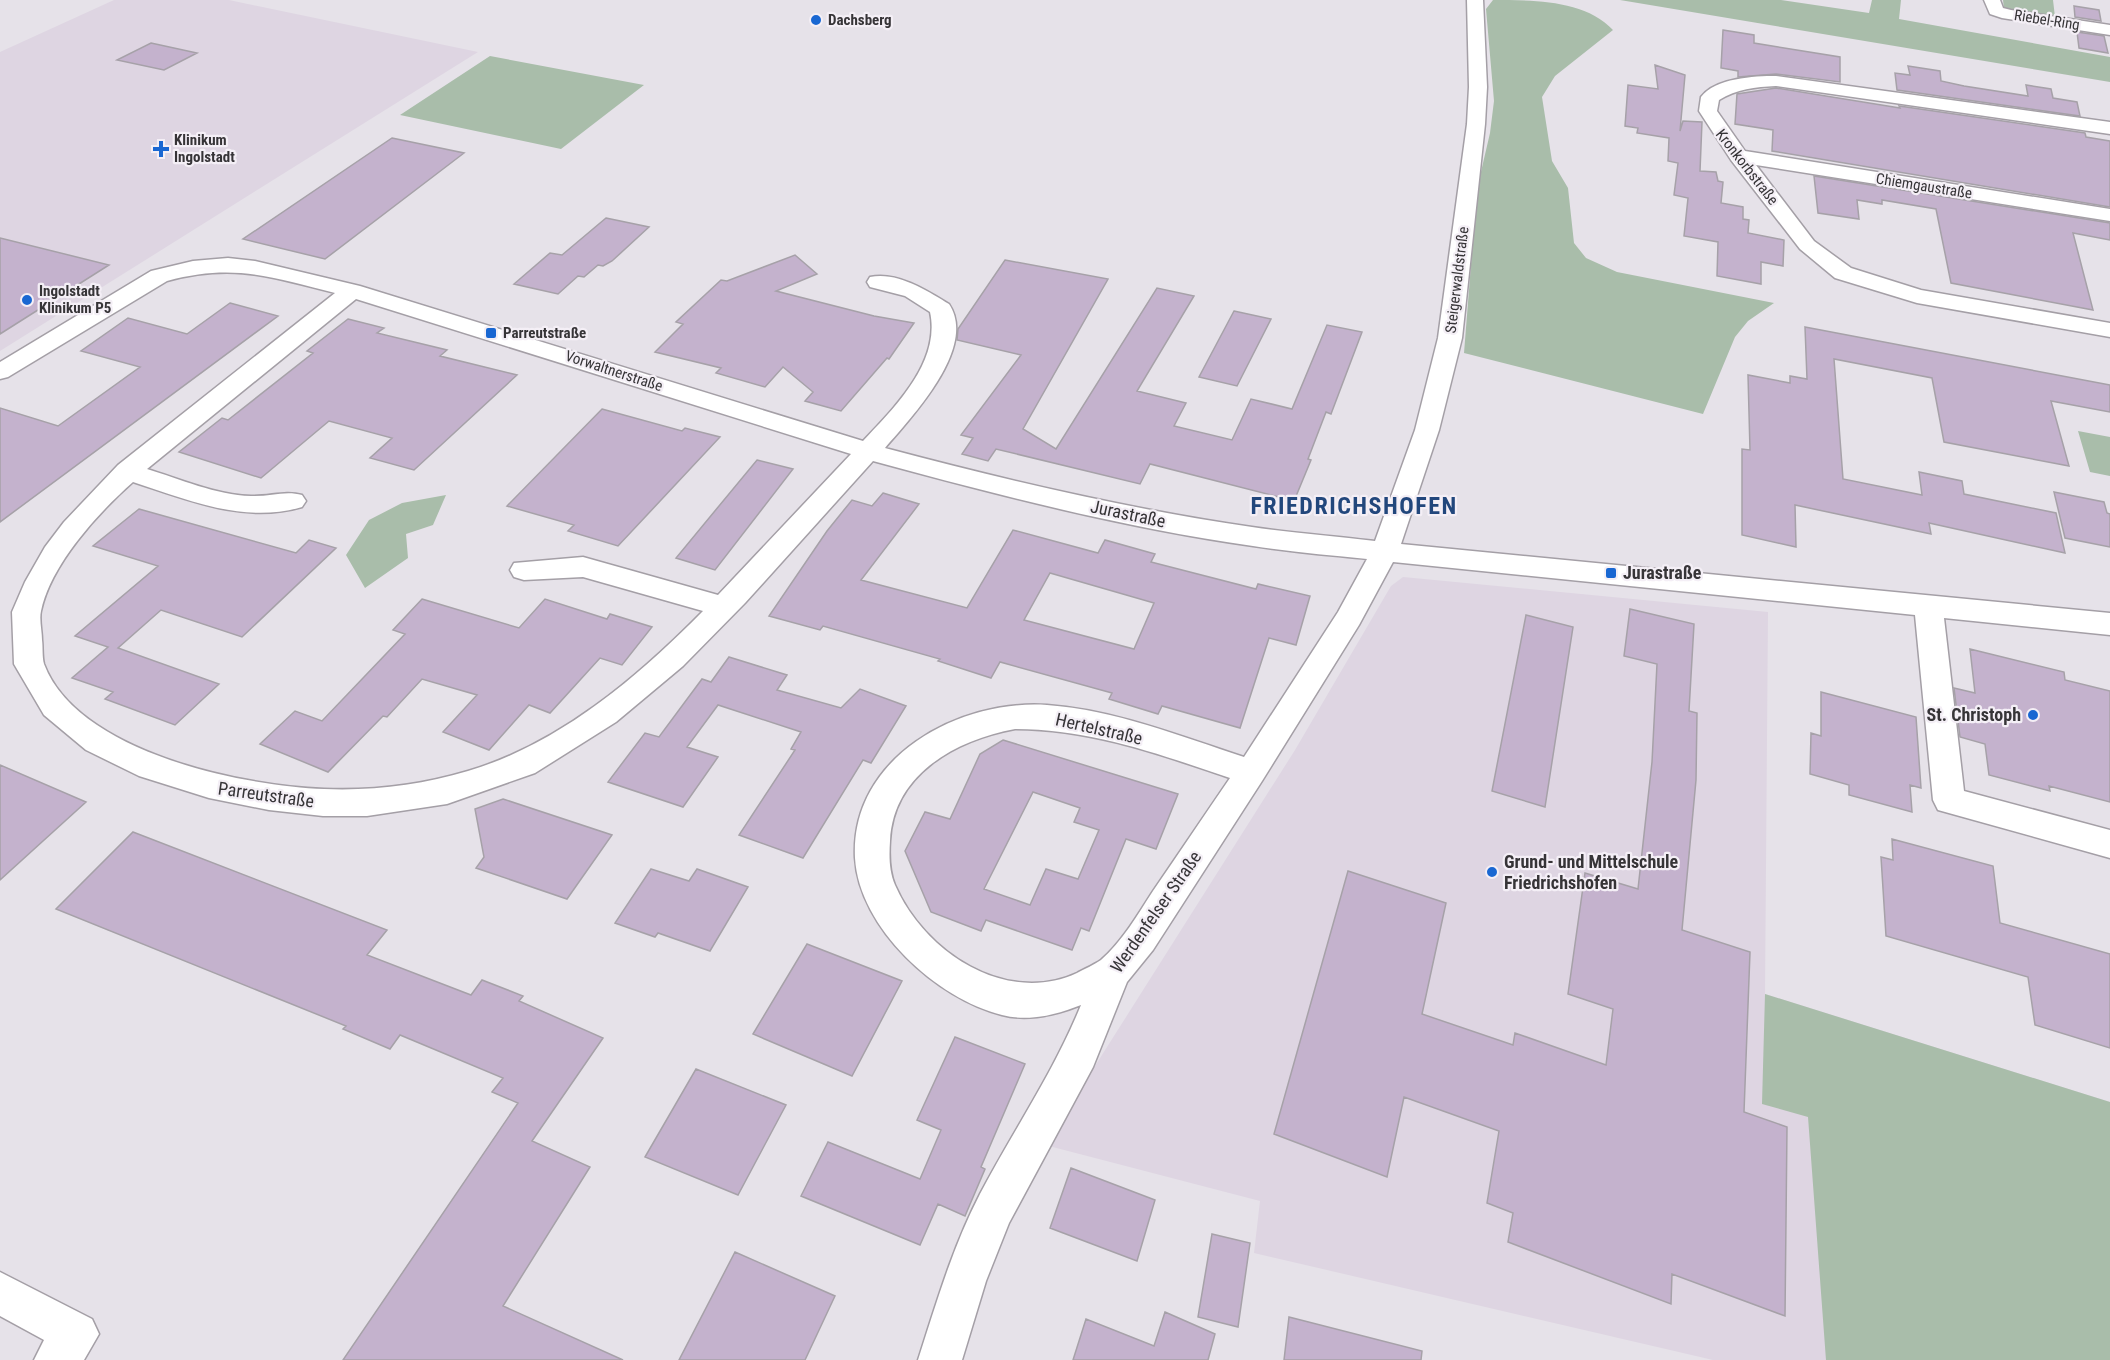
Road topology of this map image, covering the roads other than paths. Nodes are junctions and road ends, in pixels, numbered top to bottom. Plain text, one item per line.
1 (1474, 0) edge
2 (1992, 0) edge
3 (2110, 30) edge
4 (2110, 128) edge
5 (1738, 156) junction
6 (2110, 215) edge
7 (878, 282) dead end
8 (352, 291) junction
9 (2110, 330) edge
10 (0, 372) edge
11 (867, 451) junction
12 (127, 471) junction
13 (293, 501) dead end
14 (1385, 551) junction
15 (524, 570) dead end
16 (723, 607) junction
17 (1929, 608) junction
18 (2109, 625) edge
19 (1251, 772) junction
20 (2110, 844) edge
21 (1113, 972) junction
22 (0, 1293) edge
23 (56, 1360) edge
24 (940, 1360) edge

1 - 14 street, Steigerwaldstraße
2 - 3 street, Riebel-Ring
4 - 5 street, Kronkorbstraße
5 - 6 street, Chiemgaustraße
5 - 9 street, Kronkorbstraße
7 - 11 street, Parreutstraße
8 - 10 street, Vorwaltnerstraße
8 - 11 street, Vorwaltnerstraße
8 - 12 street, Parreutstraße
11 - 14 street, Jurastraße
11 - 16 street, Parreutstraße
12 - 13 street
12 - 16 street, Parreutstraße
14 - 17 street, Jurastraße
14 - 19 street, Werdenfelser Straße
15 - 16 street
17 - 18 street, Jurastraße
17 - 20 street
19 - 21 street, Werdenfelser Straße
19 - 21 street, Hertelstraße
21 - 24 street, Werdenfelser Straße
22 - 23 street

